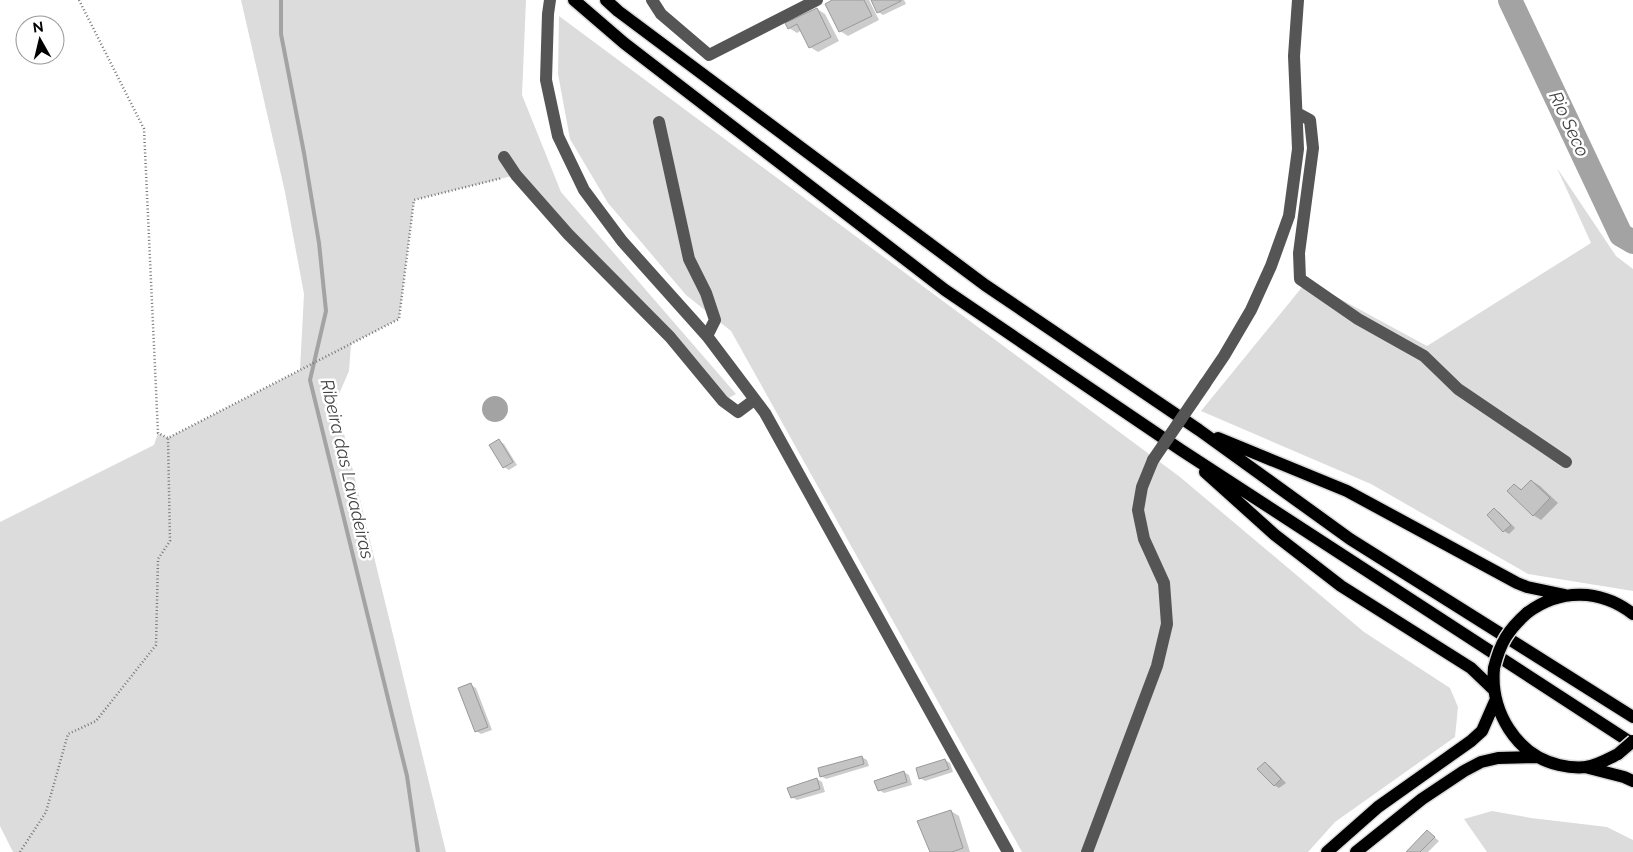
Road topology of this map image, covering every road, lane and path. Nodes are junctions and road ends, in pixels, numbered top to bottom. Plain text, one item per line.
1 (79, 0) edge
2 (550, 0) edge
3 (574, 0) edge
4 (606, 0) edge
5 (652, 0) edge
6 (817, 0) edge
7 (1298, 0) edge
8 (1296, 114) junction
9 (659, 122) dead end
10 (504, 157) dead end
11 (516, 175) junction
12 (707, 336) junction
13 (754, 400) junction
14 (1199, 430) junction
15 (168, 438) junction
16 (1181, 450) junction
17 (1566, 462) dead end
18 (1565, 596) junction
19 (1633, 614) edge
20 (1495, 695) junction
21 (1633, 717) edge
22 (1633, 742) edge
23 (1537, 757) junction
24 (1585, 767) junction
25 (1633, 781) edge
26 (20, 852) edge
27 (1008, 852) edge
28 (1087, 852) edge
29 (1327, 852) edge
30 (1356, 852) edge

1 - 15 path
2 - 12 street
3 - 16 main road
4 - 14 main road
5 - 6 street
7 - 8 street
8 - 17 street
8 - 28 street, bridge
9 - 12 street
10 - 11 street
11 - 13 street
11 - 15 path
12 - 13 street
13 - 27 street
14 - 18 main road
14 - 21 main road
15 - 26 path
16 - 20 main road
16 - 22 main road
18 - 19 main road
18 - 20 main road, bridge
20 - 23 main road
20 - 29 main road
22 - 24 main road, bridge
23 - 24 main road
23 - 30 main road
24 - 25 main road

